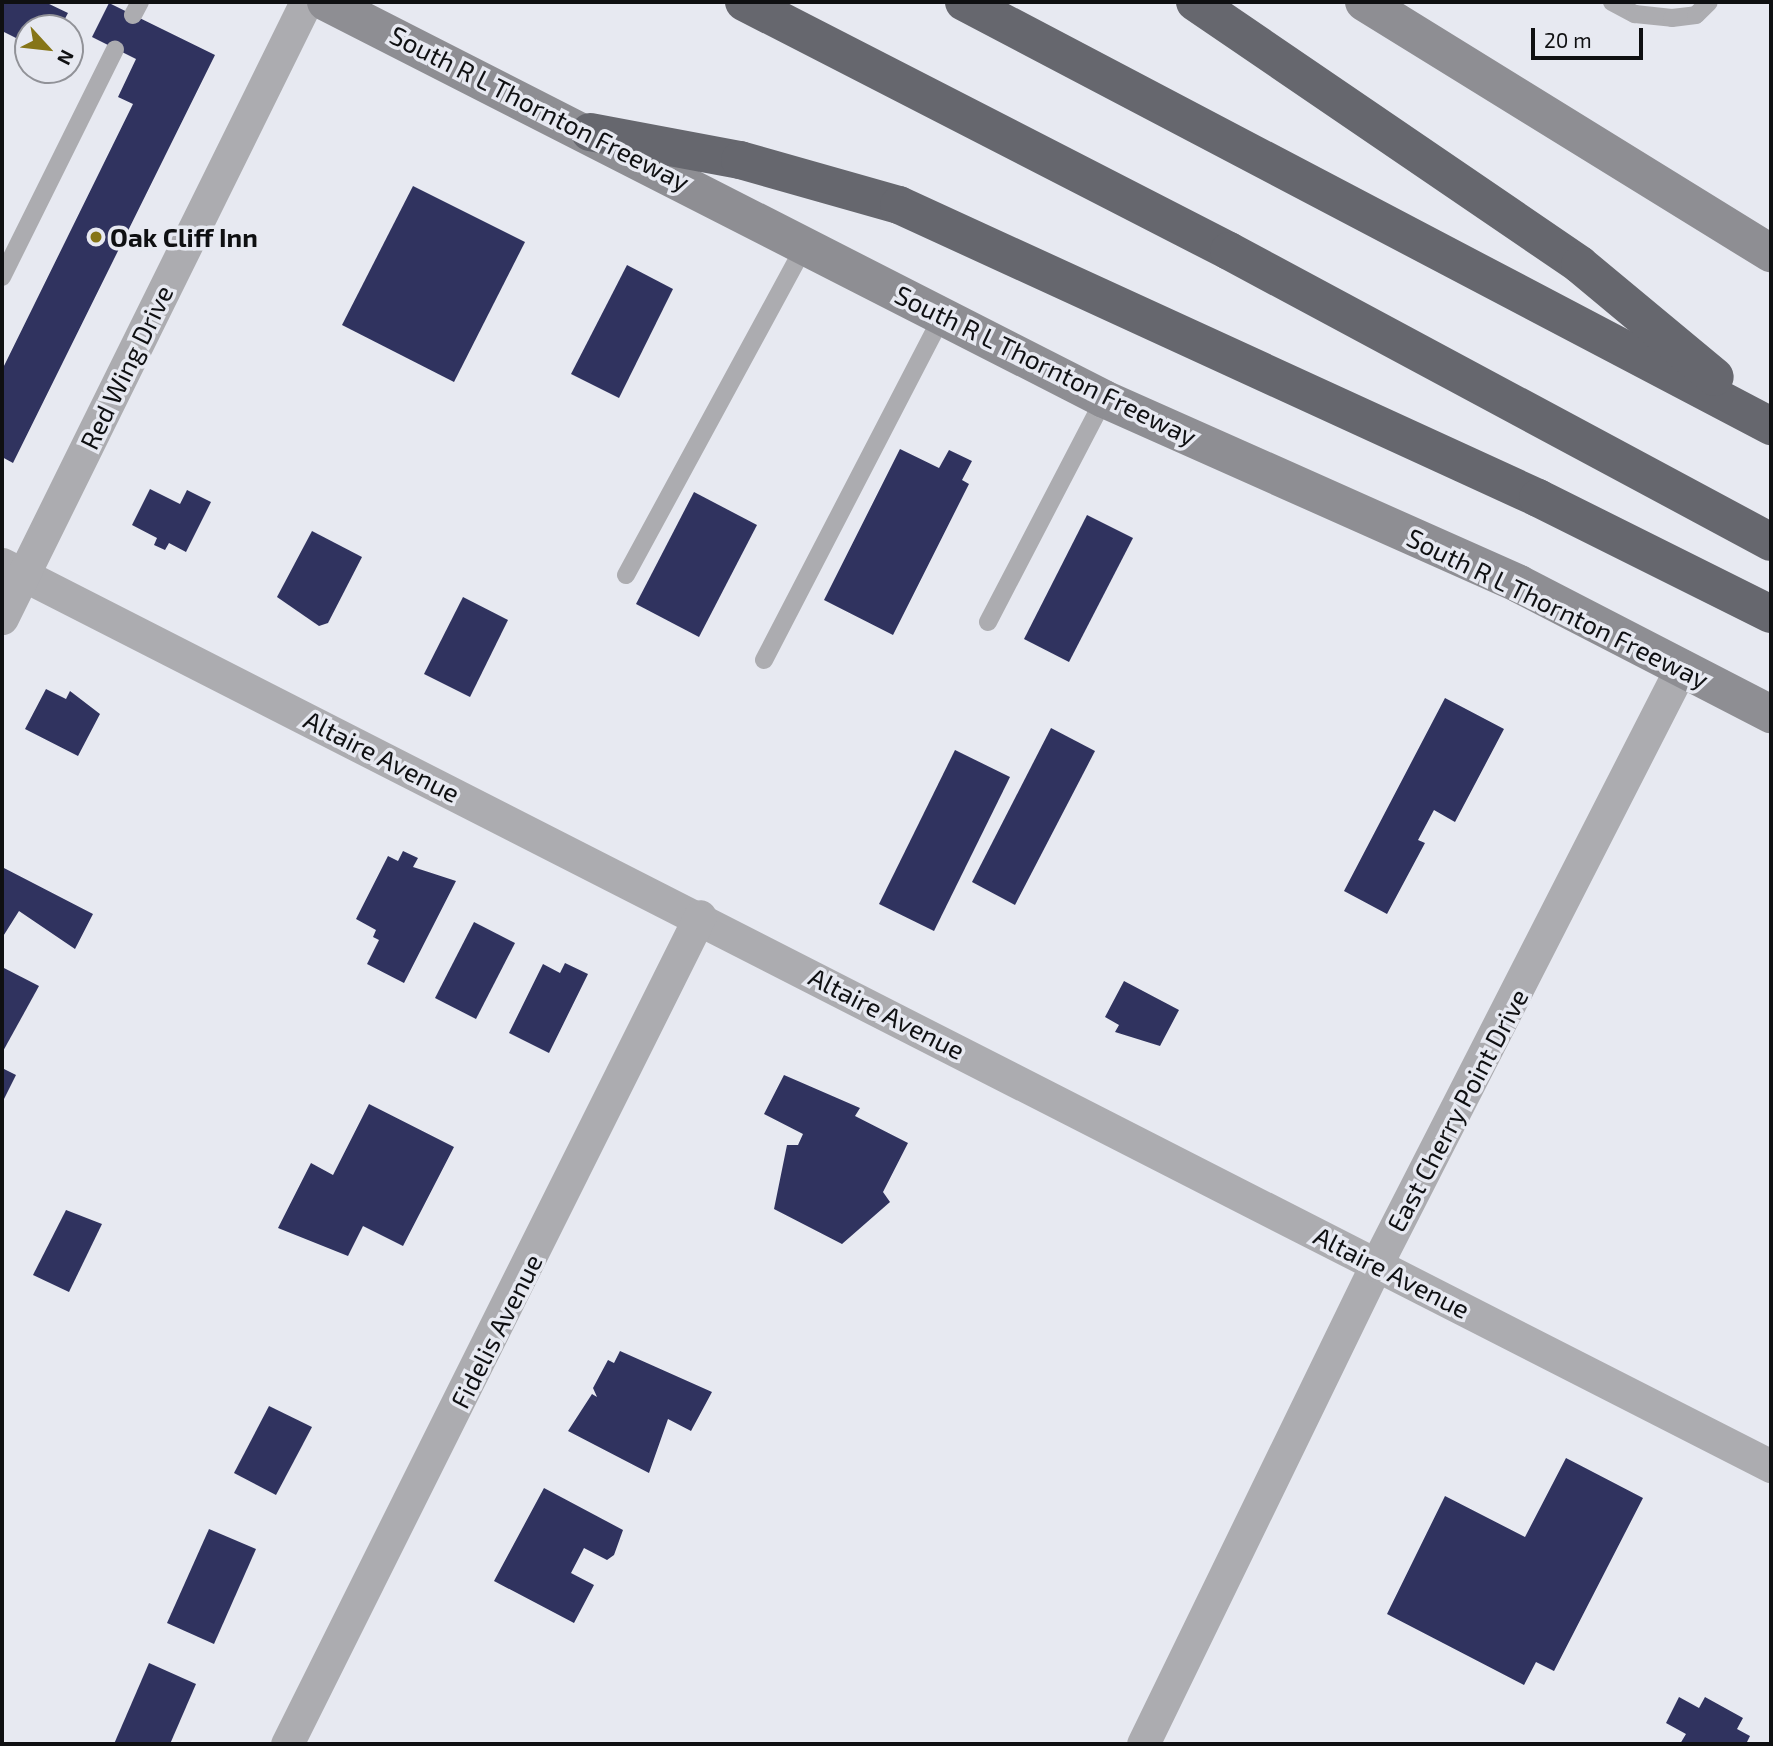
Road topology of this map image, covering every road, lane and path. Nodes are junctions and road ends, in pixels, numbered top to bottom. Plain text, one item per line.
1 (306, 2) edge
2 (326, 2) edge
3 (744, 2) edge
4 (964, 2) edge
5 (1195, 2) edge
6 (1364, 2) edge
7 (1612, 2) edge
8 (1709, 2) edge
9 (115, 49) dead end
10 (590, 132) junction
11 (806, 244) junction
12 (1771, 253) edge
13 (2, 276) edge
14 (943, 315) junction
15 (1104, 399) junction
16 (1771, 425) edge
17 (1771, 542) edge
18 (13, 570) edge
19 (626, 575) dead end
20 (1771, 614) edge
21 (2, 618) edge
22 (988, 622) dead end
23 (764, 660) dead end
24 (1682, 666) junction
25 (1771, 714) edge
26 (700, 916) junction
27 (1376, 1265) junction
28 (1771, 1465) edge
29 (287, 1744) edge
30 (1143, 1744) edge

1 - 18 street, Red Wing Drive
2 - 10 main road, South R L Thornton Freeway
3 - 17 highway
4 - 16 highway
5 - 16 highway
6 - 12 main road
7 - 8 lane
9 - 13 lane
10 - 11 main road, South R L Thornton Freeway
10 - 20 highway
11 - 14 main road, South R L Thornton Freeway
11 - 19 lane
14 - 15 main road, South R L Thornton Freeway
14 - 23 lane
15 - 22 lane
15 - 24 main road, South R L Thornton Freeway
18 - 21 street, Red Wing Drive
18 - 26 street, Altaire Avenue
24 - 25 main road, South R L Thornton Freeway
24 - 27 street, East Cherry Point Drive
26 - 27 street, Altaire Avenue
26 - 29 street, Fidelis Avenue
27 - 28 street, Altaire Avenue
27 - 30 street, East Cherry Point Drive

